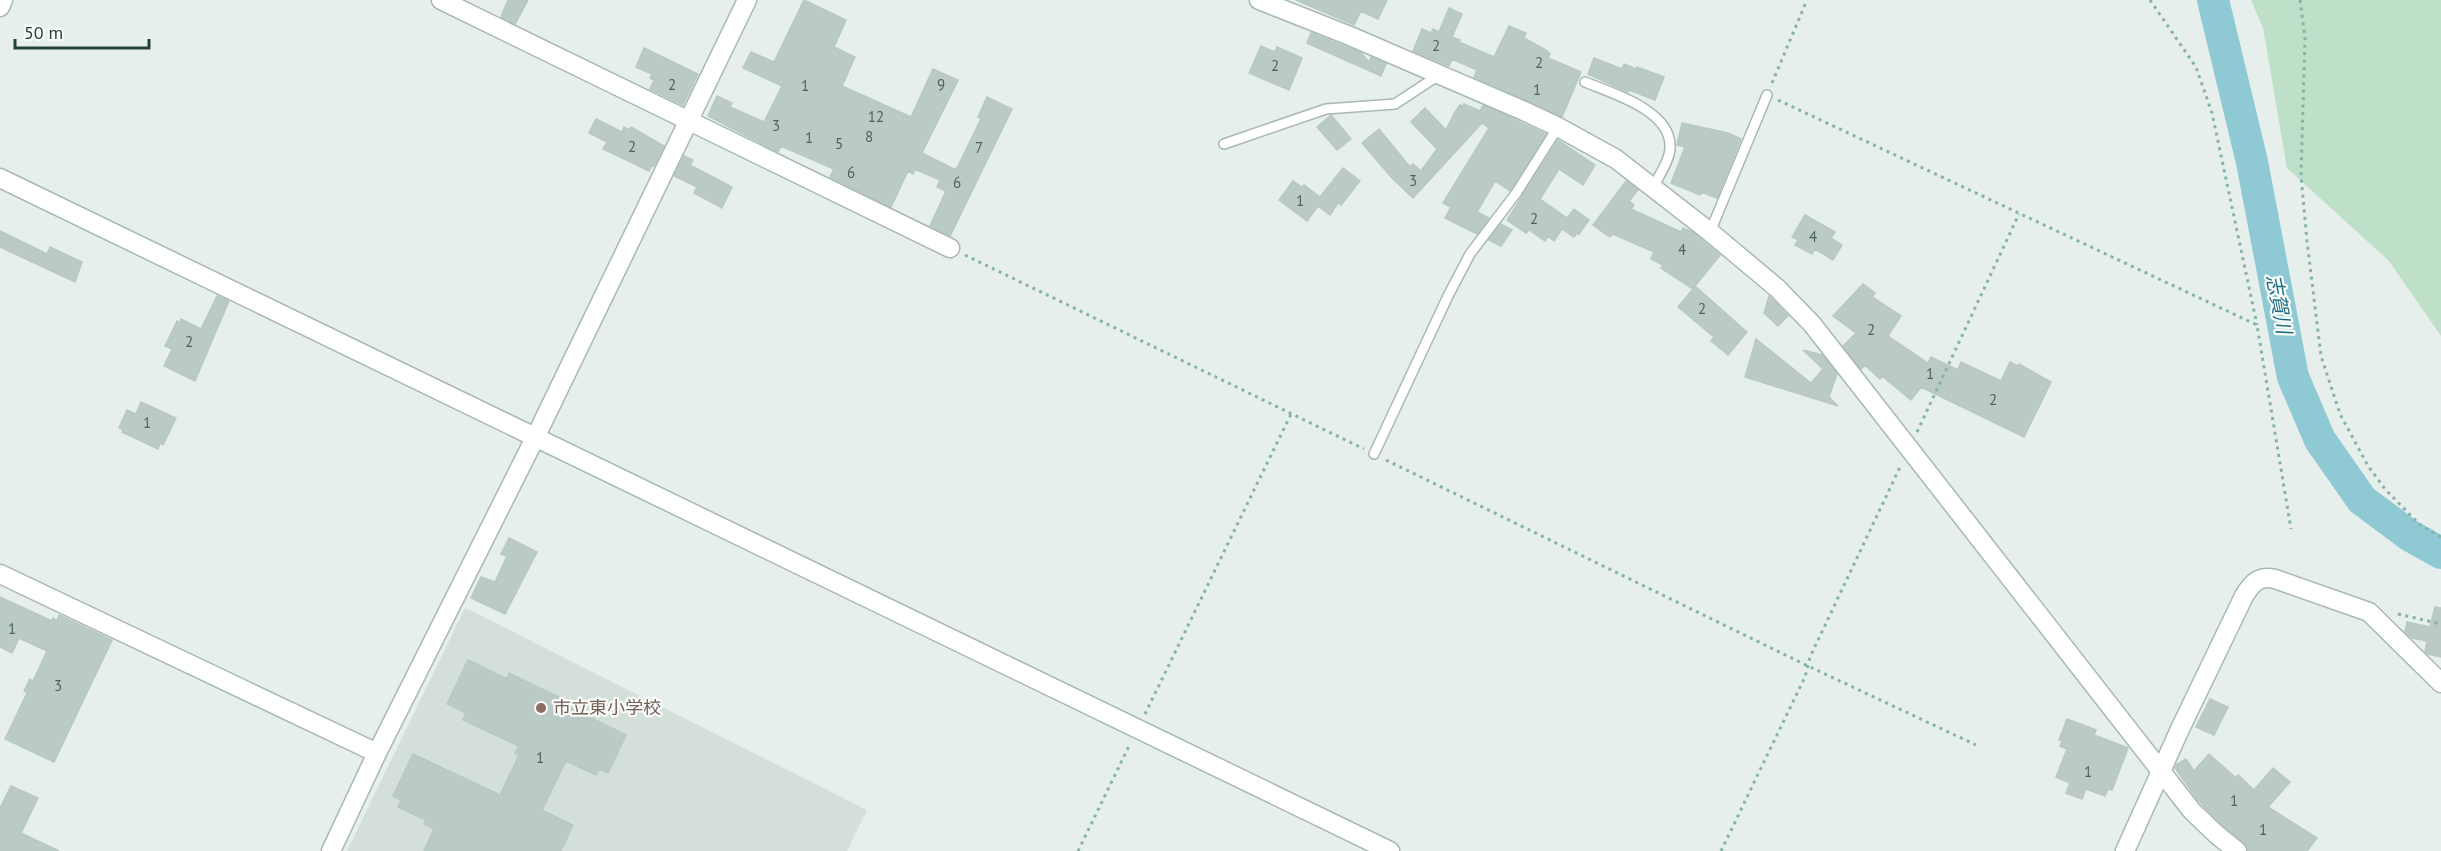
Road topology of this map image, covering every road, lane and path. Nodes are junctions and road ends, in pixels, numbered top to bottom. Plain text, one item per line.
1 (3, 0) edge
2 (441, 0) edge
3 (747, 0) edge
4 (1259, 0) edge
5 (1807, 0) edge
6 (2150, 0) edge
7 (2300, 0) edge
8 (0, 7) edge
9 (1439, 75) junction
10 (1585, 82) dead end
11 (1767, 95) junction
12 (688, 122) junction
13 (1558, 127) junction
14 (1224, 144) dead end
15 (0, 178) edge
16 (1653, 188) junction
17 (2019, 214) junction
18 (1710, 232) junction
19 (950, 248) joint
20 (2257, 325) junction
21 (1292, 414) junction
22 (535, 438) junction
23 (1910, 447) junction
24 (1374, 454) junction
25 (2291, 529) dead end
26 (2441, 537) edge
27 (0, 574) edge
28 (2369, 612) junction
29 (2441, 624) edge
30 (1808, 666) junction
31 (2441, 682) edge
32 (1137, 729) junction
33 (1976, 745) dead end
34 (377, 753) junction
35 (2162, 772) junction
36 (331, 851) edge
37 (1078, 851) edge
38 (1390, 851) edge
39 (1720, 851) edge
40 (2126, 851) edge
41 (2237, 851) edge

1 - 8 street
2 - 12 street
3 - 12 street
4 - 9 street
5 - 11 path
6 - 20 path
7 - 26 path
9 - 13 street
9 - 14 lane
10 - 16 lane
11 - 17 path
11 - 18 lane
12 - 19 street
12 - 22 street
13 - 16 street
13 - 24 lane
15 - 22 street
16 - 18 street
17 - 20 path
17 - 23 path
18 - 23 street
19 - 21 path
20 - 25 path
21 - 24 path
21 - 32 path
22 - 32 street
22 - 34 street
23 - 30 path
23 - 35 street
24 - 30 path
27 - 34 street
28 - 29 path
28 - 31 street
28 - 35 street
30 - 33 path
30 - 39 path
32 - 37 path
32 - 38 street
34 - 36 street
35 - 40 street
35 - 41 street

